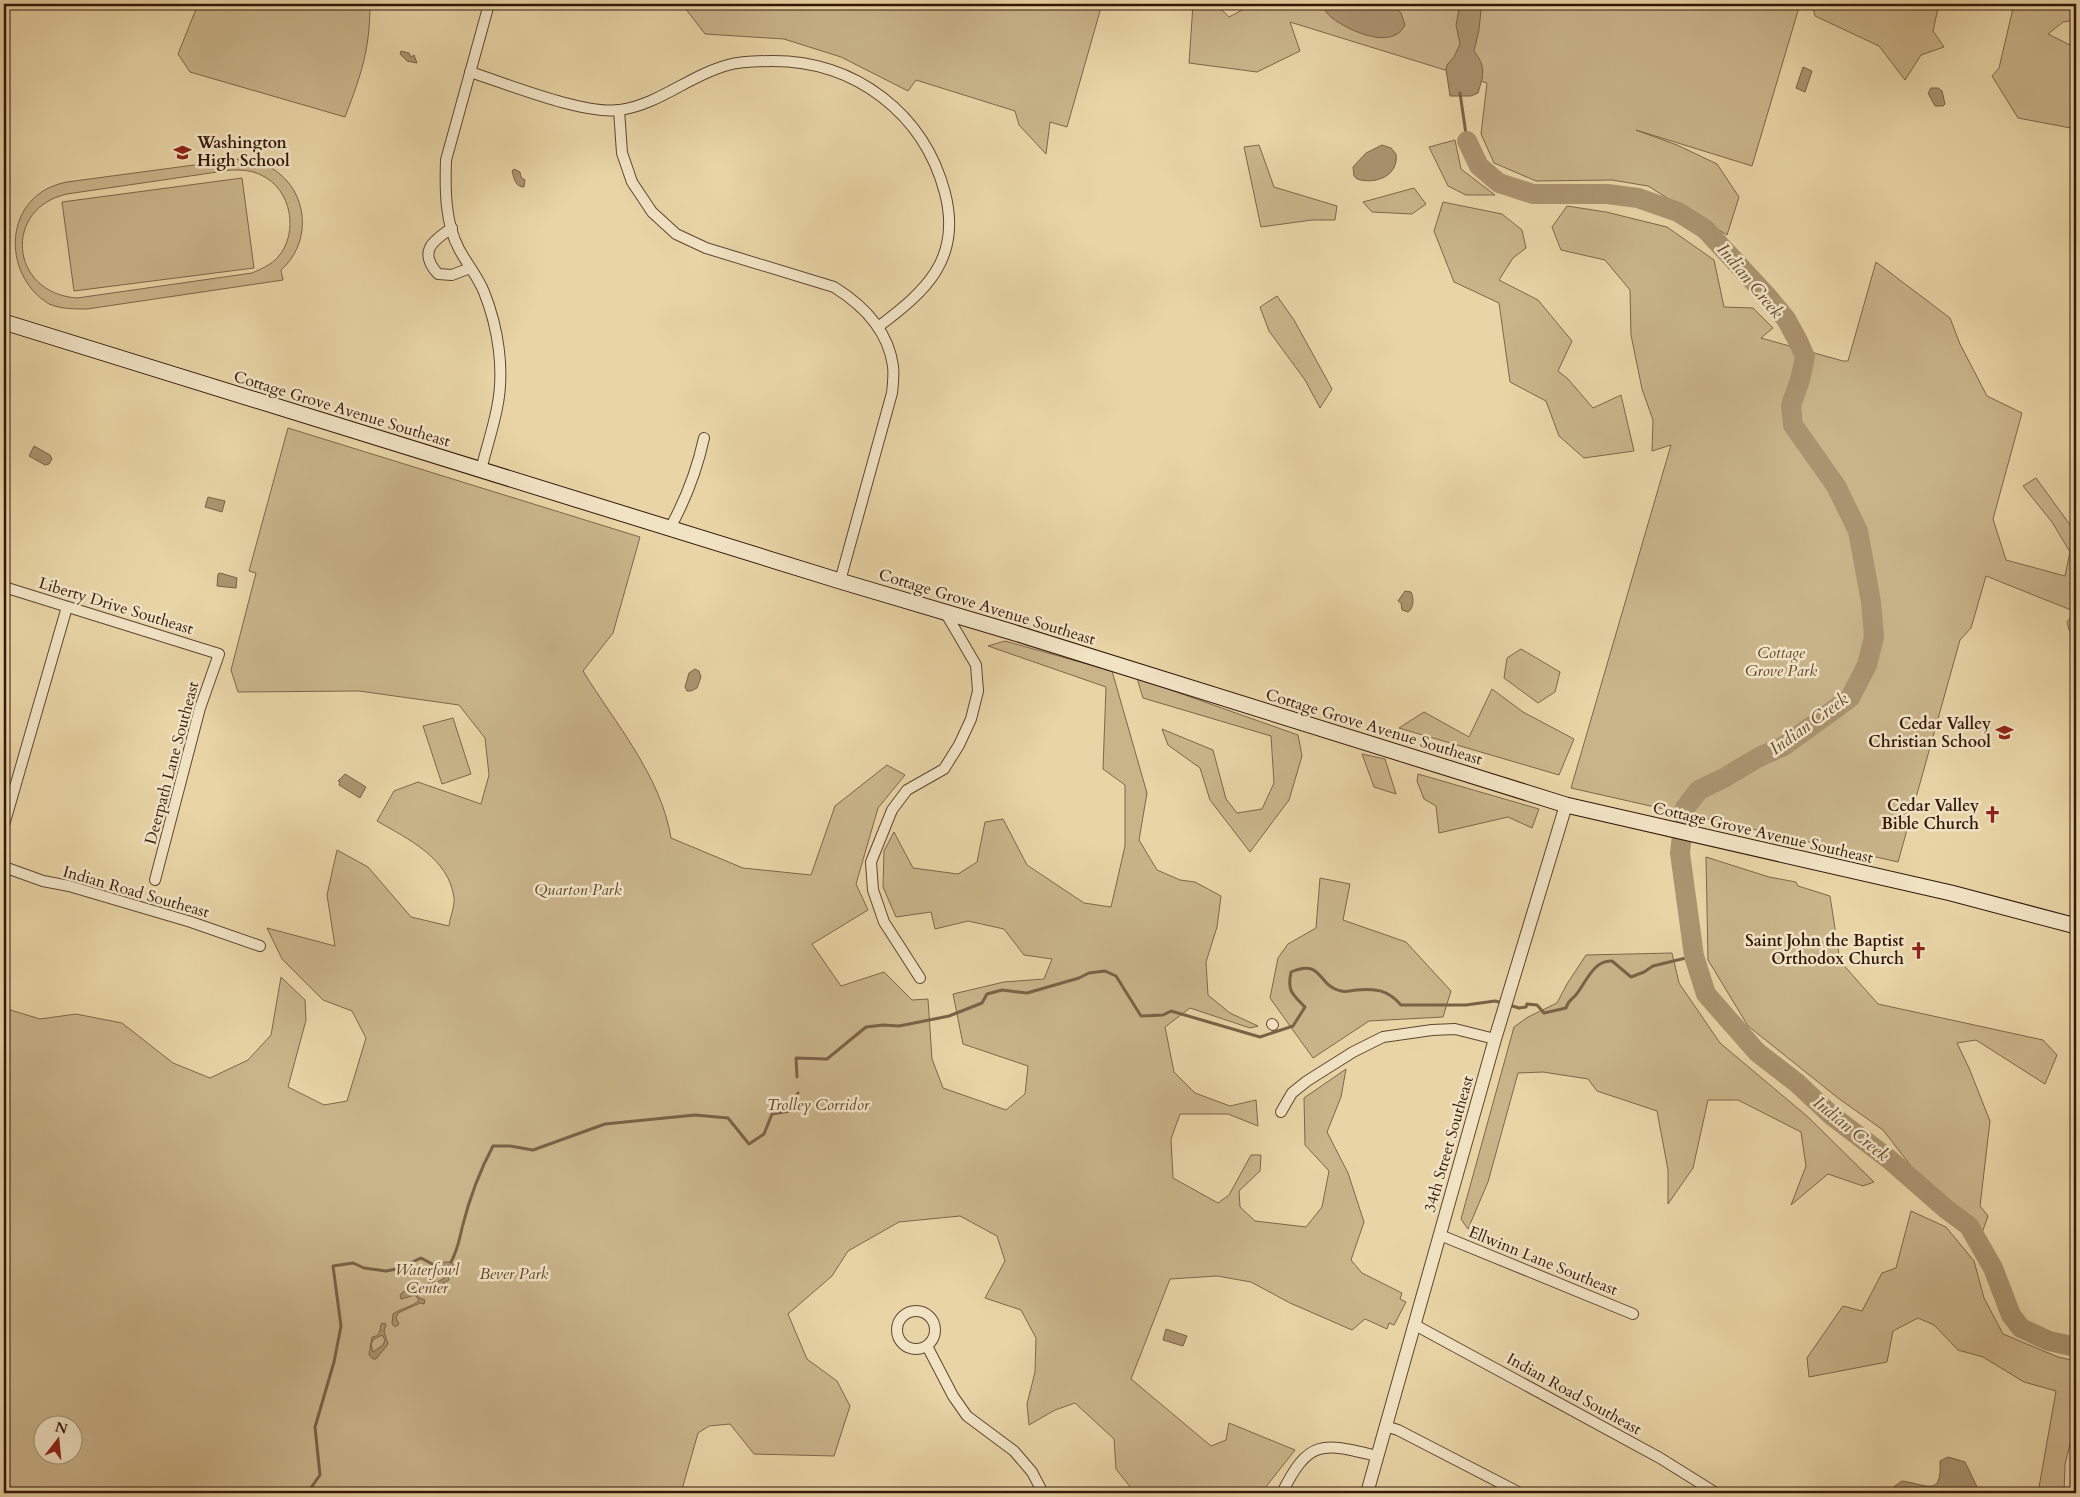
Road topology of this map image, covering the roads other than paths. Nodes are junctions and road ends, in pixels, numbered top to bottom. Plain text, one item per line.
1 (489, 4) edge
2 (470, 72) junction
3 (619, 110) junction
4 (452, 228) junction
5 (470, 268) junction
6 (4, 322) edge
7 (878, 327) junction
8 (704, 438) dead end
9 (481, 470) junction
10 (670, 528) junction
11 (840, 581) junction
12 (4, 587) edge
13 (67, 607) junction
14 (945, 612) junction
15 (219, 654) joint
16 (1566, 806) junction
17 (4, 824) edge
18 (4, 867) edge
19 (155, 880) dead end
20 (2076, 926) edge
21 (260, 946) dead end
22 (920, 978) dead end
23 (1495, 1040) junction
24 (1281, 1112) dead end
25 (1440, 1235) junction
26 (1633, 1314) dead end
27 (1415, 1325) junction
28 (927, 1346) dead end
29 (1385, 1426) junction
30 (1377, 1456) junction
31 (1043, 1493) edge
32 (1282, 1493) edge
33 (1367, 1493) edge
34 (1520, 1493) edge
35 (1716, 1493) edge

1 - 2 street
2 - 3 street
2 - 4 street
3 - 7 street
3 - 7 street
4 - 5 street
4 - 5 street
5 - 9 street
6 - 9 main road, Cottage Grove Avenue Southeast
7 - 11 street
8 - 10 street
9 - 10 main road, Cottage Grove Avenue Southeast
10 - 11 main road, Cottage Grove Avenue Southeast
11 - 14 main road, Cottage Grove Avenue Southeast
12 - 13 street, Liberty Drive Southeast
13 - 15 street, Liberty Drive Southeast
13 - 17 street
14 - 16 main road, Cottage Grove Avenue Southeast
14 - 22 street
15 - 19 street, Deerpath Lane Southeast
16 - 20 main road, Cottage Grove Avenue Southeast
16 - 23 street, 34th Street Southeast
18 - 21 street, Indian Road Southeast
23 - 24 street
23 - 25 street, 34th Street Southeast
25 - 26 street, Ellwinn Lane Southeast
25 - 27 street, 34th Street Southeast
27 - 29 street, 34th Street Southeast
27 - 35 street, Indian Road Southeast
28 - 31 street
29 - 30 street, 34th Street Southeast
29 - 34 street
30 - 32 street
30 - 33 street, 34th Street Southeast

